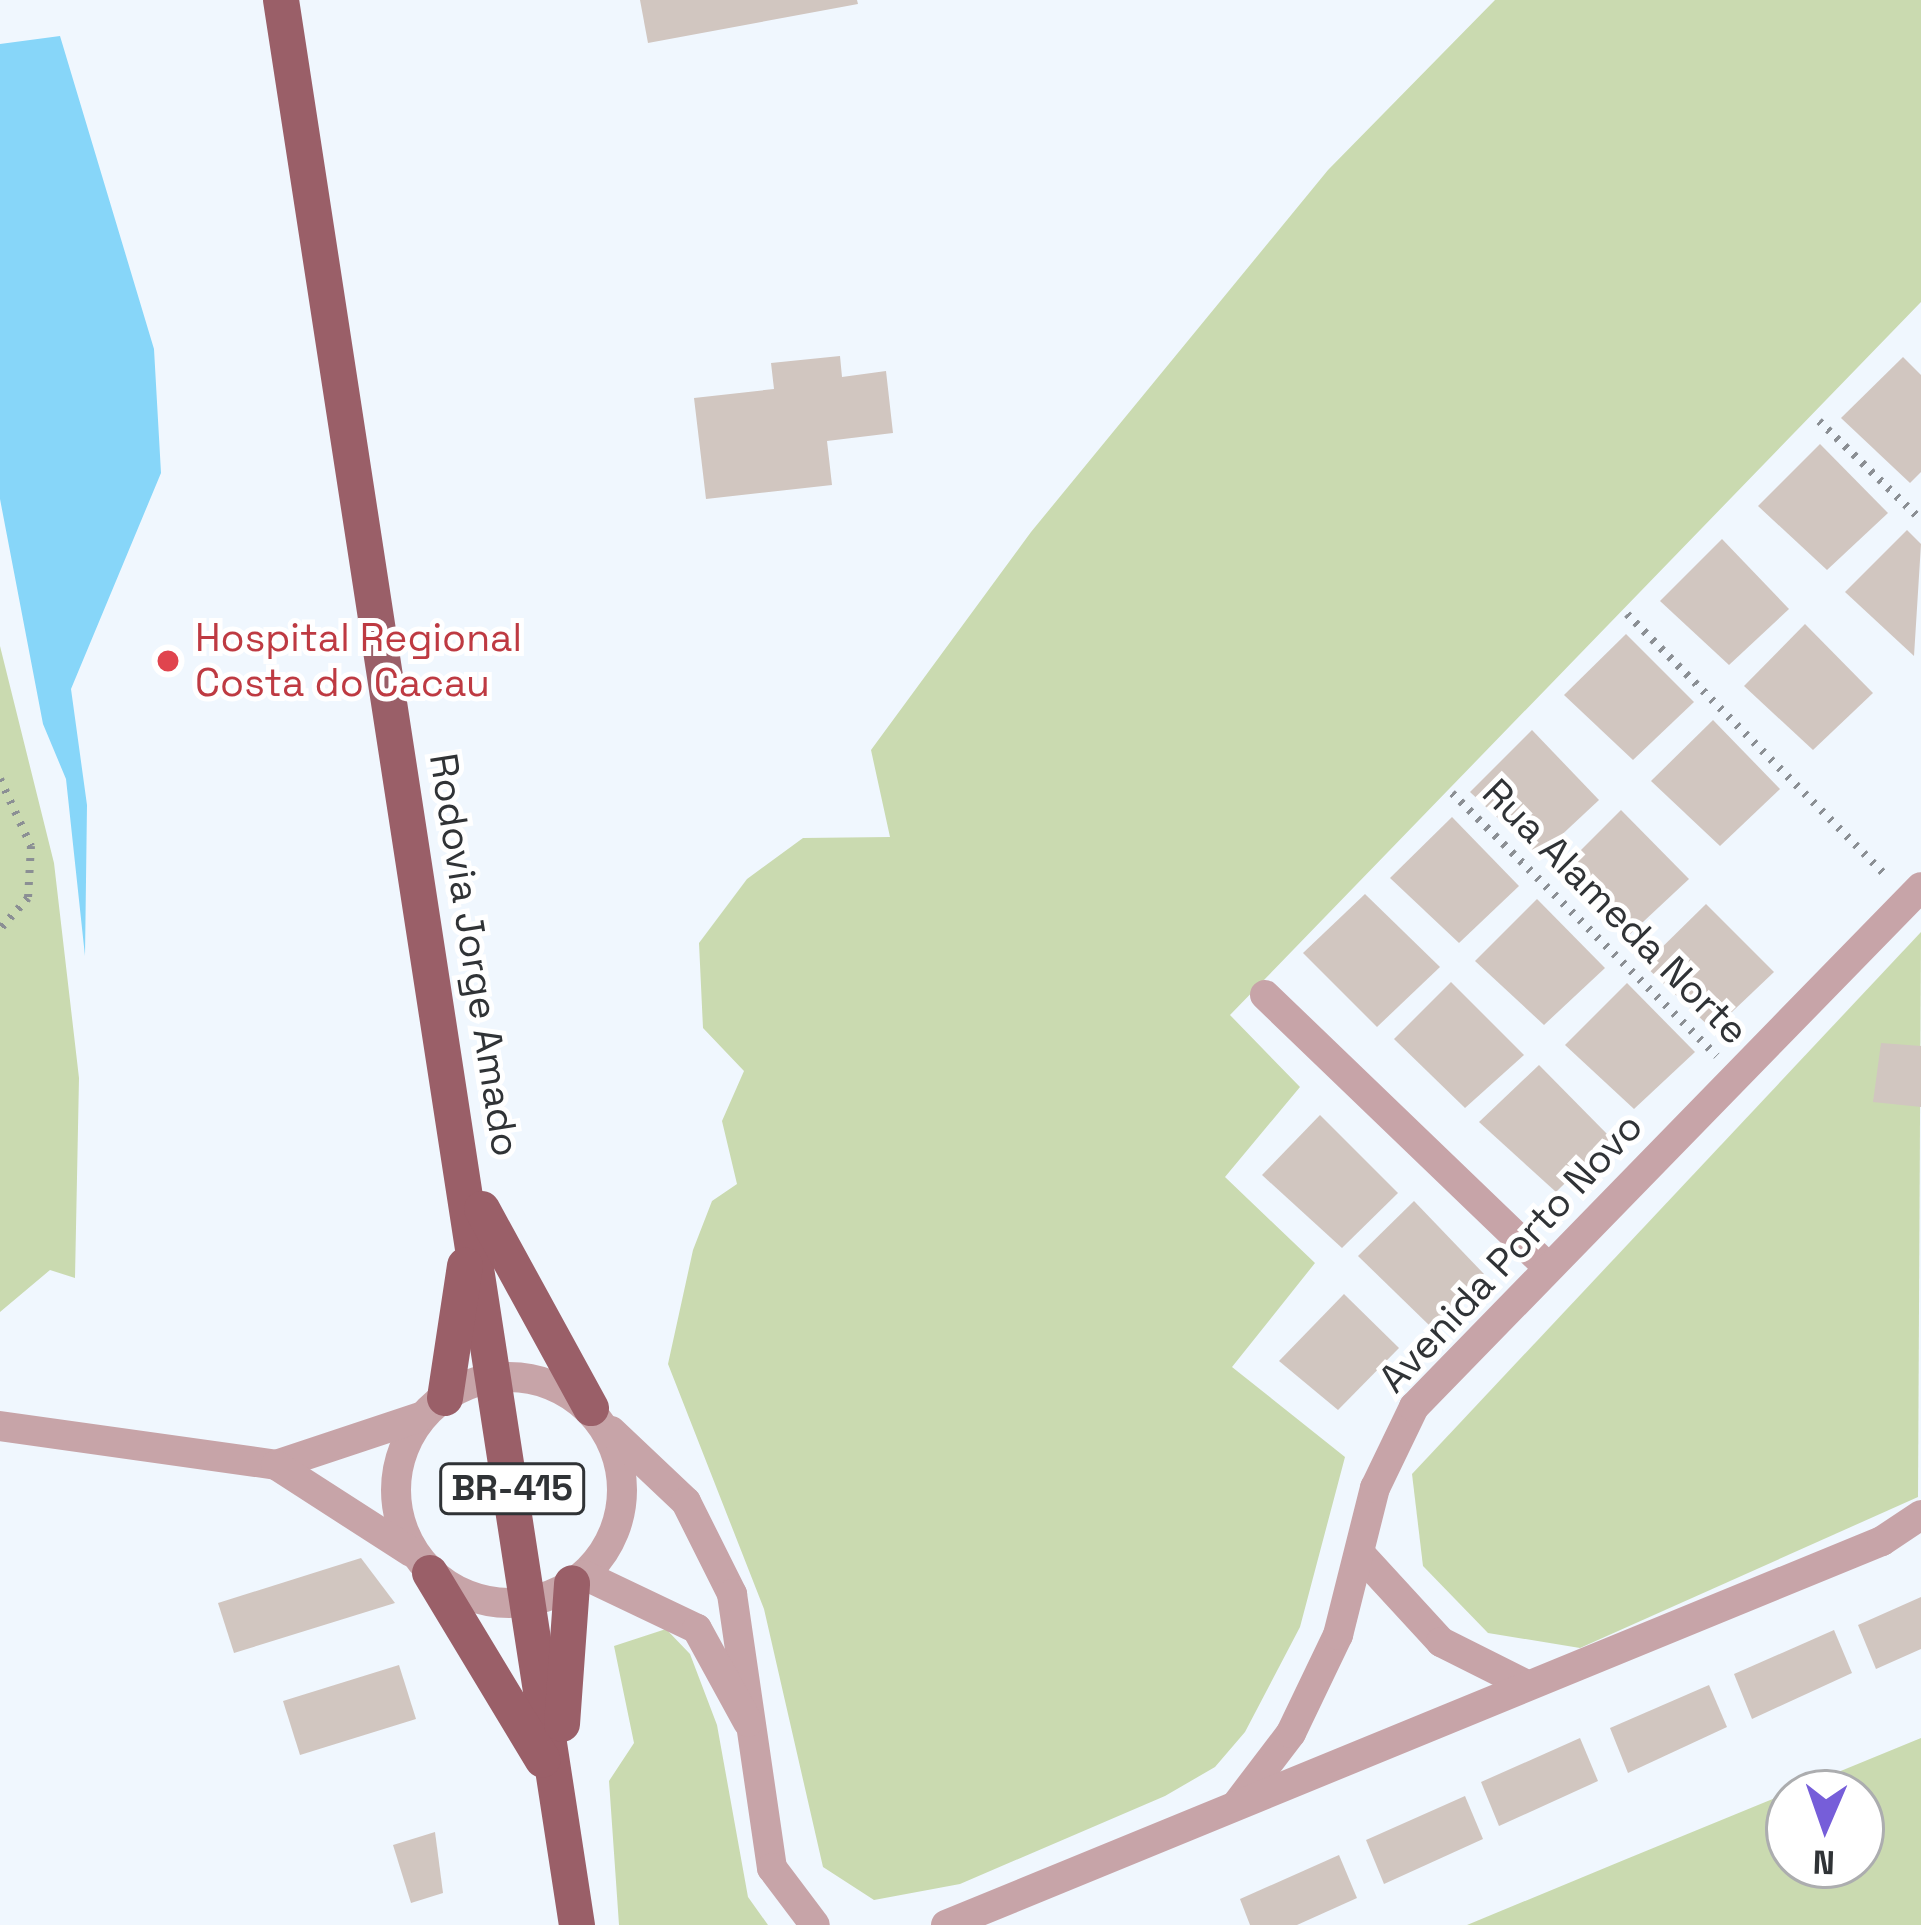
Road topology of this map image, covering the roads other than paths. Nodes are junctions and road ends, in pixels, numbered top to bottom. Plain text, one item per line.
1 (281, 0) edge
2 (1915, 893) edge
3 (1264, 994) dead end
4 (470, 1185) junction
5 (1546, 1265) junction
6 (495, 1383) junction
7 (435, 1406) junction
8 (600, 1419) junction
9 (0, 1426) edge
10 (276, 1465) junction
11 (1921, 1515) edge
12 (1362, 1556) junction
13 (421, 1563) junction
14 (578, 1579) junction
15 (529, 1596) junction
16 (1527, 1684) junction
17 (751, 1728) junction
18 (559, 1787) junction
19 (1238, 1804) junction
20 (577, 1925) edge
21 (815, 1925) edge
22 (946, 1925) edge

1 - 4 main road, Rodovia Jorge Amado / BR-415
2 - 5 street, Avenida Porto Novo
3 - 5 street
4 - 6 main road, Rodovia Jorge Amado / BR-415
4 - 7 main road
4 - 8 main road
5 - 12 street, Avenida Porto Novo
6 - 7 street
6 - 8 street
6 - 15 main road, Rodovia Jorge Amado / BR-415
7 - 10 street
7 - 13 street
8 - 14 street
8 - 17 street
9 - 10 street
10 - 13 street
11 - 16 street
12 - 16 street
12 - 19 street, Avenida Porto Novo
13 - 15 street
13 - 18 main road
14 - 15 street
14 - 17 street
14 - 18 main road
15 - 18 main road, Rodovia Jorge Amado / BR-415
16 - 19 street
17 - 21 street
18 - 20 main road, Rodovia Jorge Amado / BR-415
19 - 22 street

